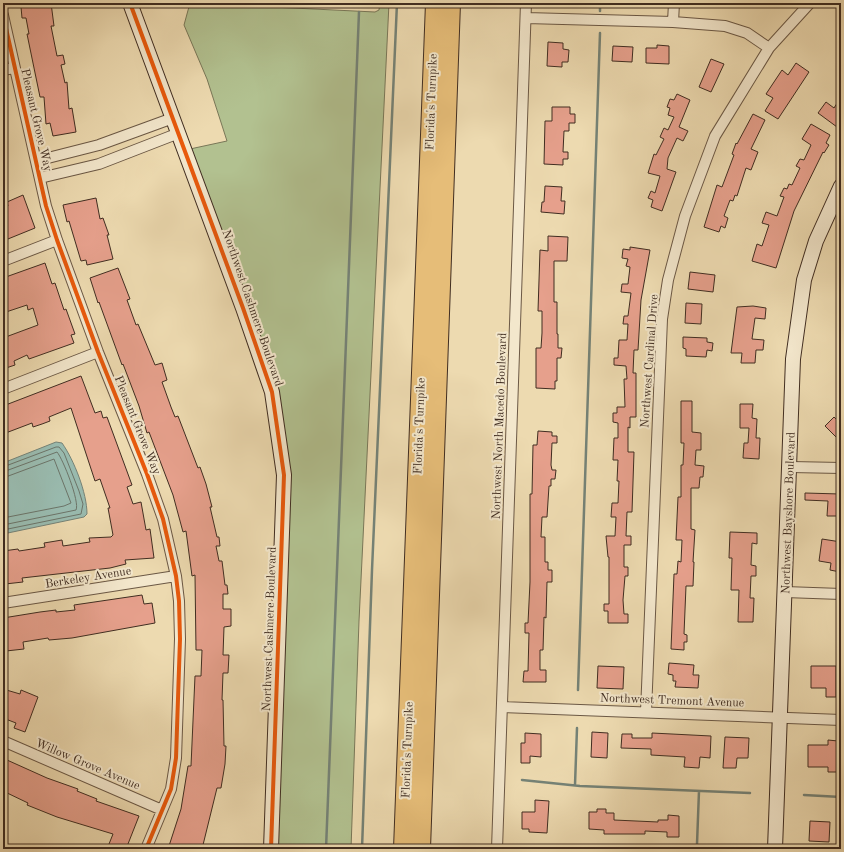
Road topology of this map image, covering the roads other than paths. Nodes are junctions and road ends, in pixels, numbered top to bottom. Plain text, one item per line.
1 (130, 3) edge
2 (435, 3) edge
3 (451, 3) edge
4 (526, 3) edge
5 (674, 3) edge
6 (810, 3) edge
7 (3, 15) edge
8 (526, 18) junction
9 (673, 22) junction
10 (769, 48) junction
11 (14, 68) junction
12 (3, 70) edge
13 (173, 118) junction
14 (179, 133) junction
15 (115, 139) junction
16 (122, 155) junction
17 (36, 161) junction
18 (40, 178) junction
19 (841, 186) edge
20 (57, 240) junction
21 (3, 261) edge
22 (98, 352) junction
23 (3, 389) edge
24 (791, 467) junction
25 (841, 468) edge
26 (176, 576) junction
27 (785, 592) junction
28 (841, 594) edge
29 (3, 603) edge
30 (502, 707) junction
31 (646, 712) junction
32 (781, 718) junction
33 (841, 720) edge
34 (3, 741) edge
35 (162, 810) junction
36 (146, 849) edge
37 (271, 849) edge
38 (403, 849) edge
39 (421, 849) edge
40 (497, 849) edge
41 (775, 849) edge

1 - 13 street, Northwest Cashmere Boulevard
2 - 38 highway, Florida's Turnpike
3 - 39 highway, Florida's Turnpike
4 - 8 street, Northwest North Macedo Boulevard
5 - 9 street
6 - 10 street, Northwest Cardinal Drive
7 - 11 street, Pleasant Grove Way
8 - 9 street
8 - 30 street, Northwest North Macedo Boulevard
9 - 10 street
10 - 31 street, Northwest Cardinal Drive
11 - 12 street
11 - 17 street, Pleasant Grove Way
13 - 14 street, Northwest Cashmere Boulevard
13 - 15 street, Pleasant Grove Way
14 - 16 street, Pleasant Grove Way
14 - 37 street, Northwest Cashmere Boulevard
15 - 16 street
15 - 17 street, Pleasant Grove Way
16 - 18 street, Pleasant Grove Way
17 - 18 street, Pleasant Grove Way
18 - 20 street, Pleasant Grove Way
19 - 24 street, Northwest Bayshore Boulevard
20 - 21 street
20 - 22 street, Pleasant Grove Way
22 - 23 street
22 - 26 street, Pleasant Grove Way
24 - 25 street
24 - 27 street, Northwest Bayshore Boulevard
26 - 29 street, Berkeley Avenue
26 - 35 street, Pleasant Grove Way
27 - 28 street
27 - 32 street, Northwest Bayshore Boulevard
30 - 31 street, Northwest Tremont Avenue
30 - 40 street, Northwest North Macedo Boulevard
31 - 32 street, Northwest Tremont Avenue
32 - 33 street, Northwest Tremont Avenue
32 - 41 street, Northwest Bayshore Boulevard
34 - 35 street, Willow Grove Avenue
35 - 36 street, Pleasant Grove Way

